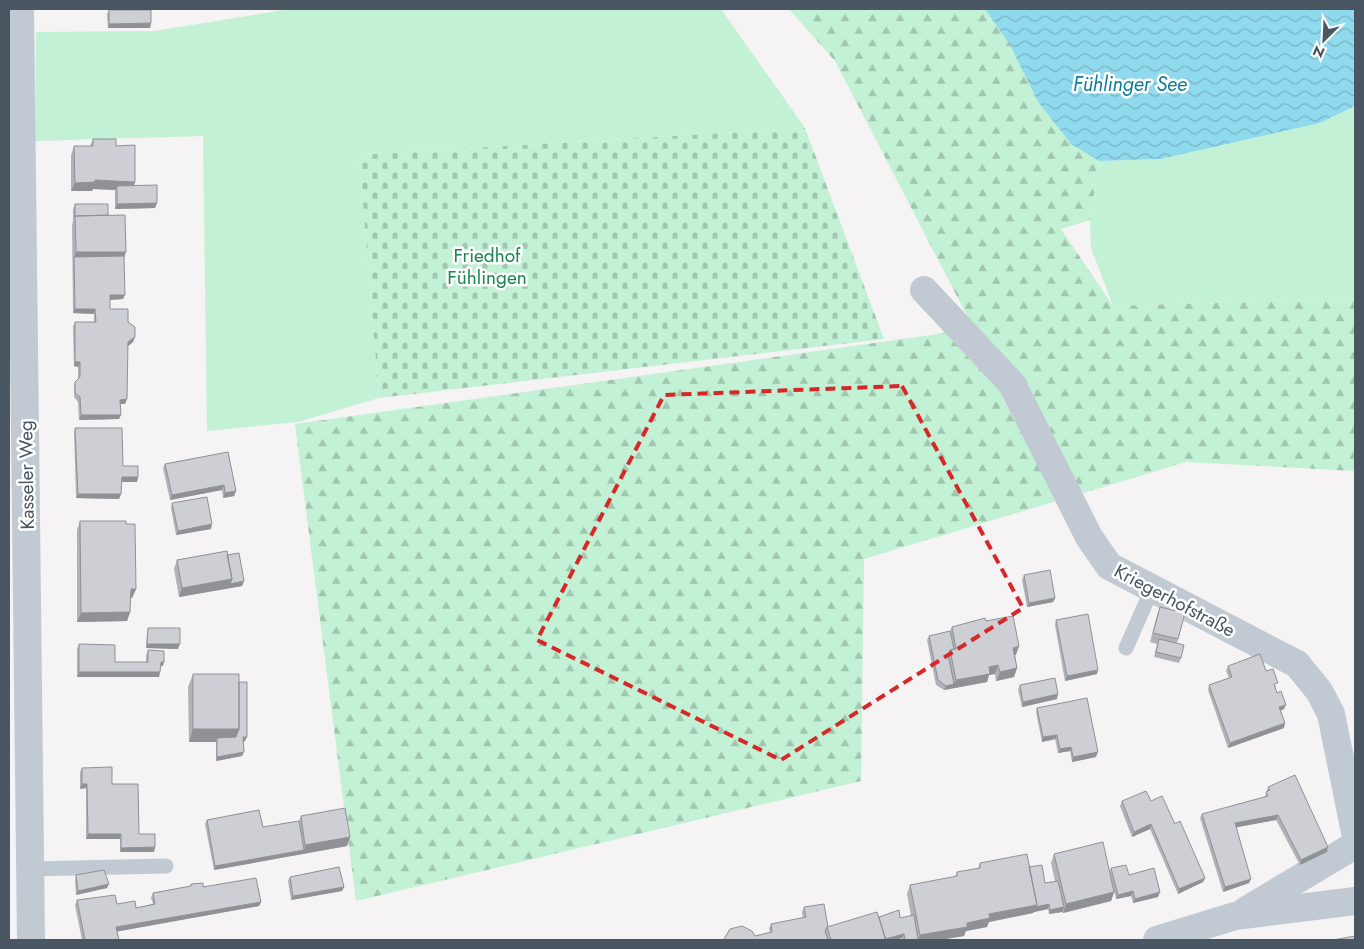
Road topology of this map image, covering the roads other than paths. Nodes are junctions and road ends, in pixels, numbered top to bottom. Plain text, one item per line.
1 (20, 9) edge
2 (924, 290) dead end
3 (1152, 589) junction
4 (1126, 648) dead end
5 (1355, 832) edge
6 (1355, 844) edge
7 (166, 866) dead end
8 (30, 869) junction
9 (1355, 901) edge
10 (1235, 916) junction
11 (31, 940) edge
12 (1157, 940) edge

1 - 8 street, Kasseler Weg
2 - 3 street, Kriegerhofstraße
3 - 4 lane
3 - 5 street, Kriegerhofstraße
6 - 10 street
7 - 8 lane
8 - 11 street, Kasseler Weg
9 - 10 street
10 - 12 street

